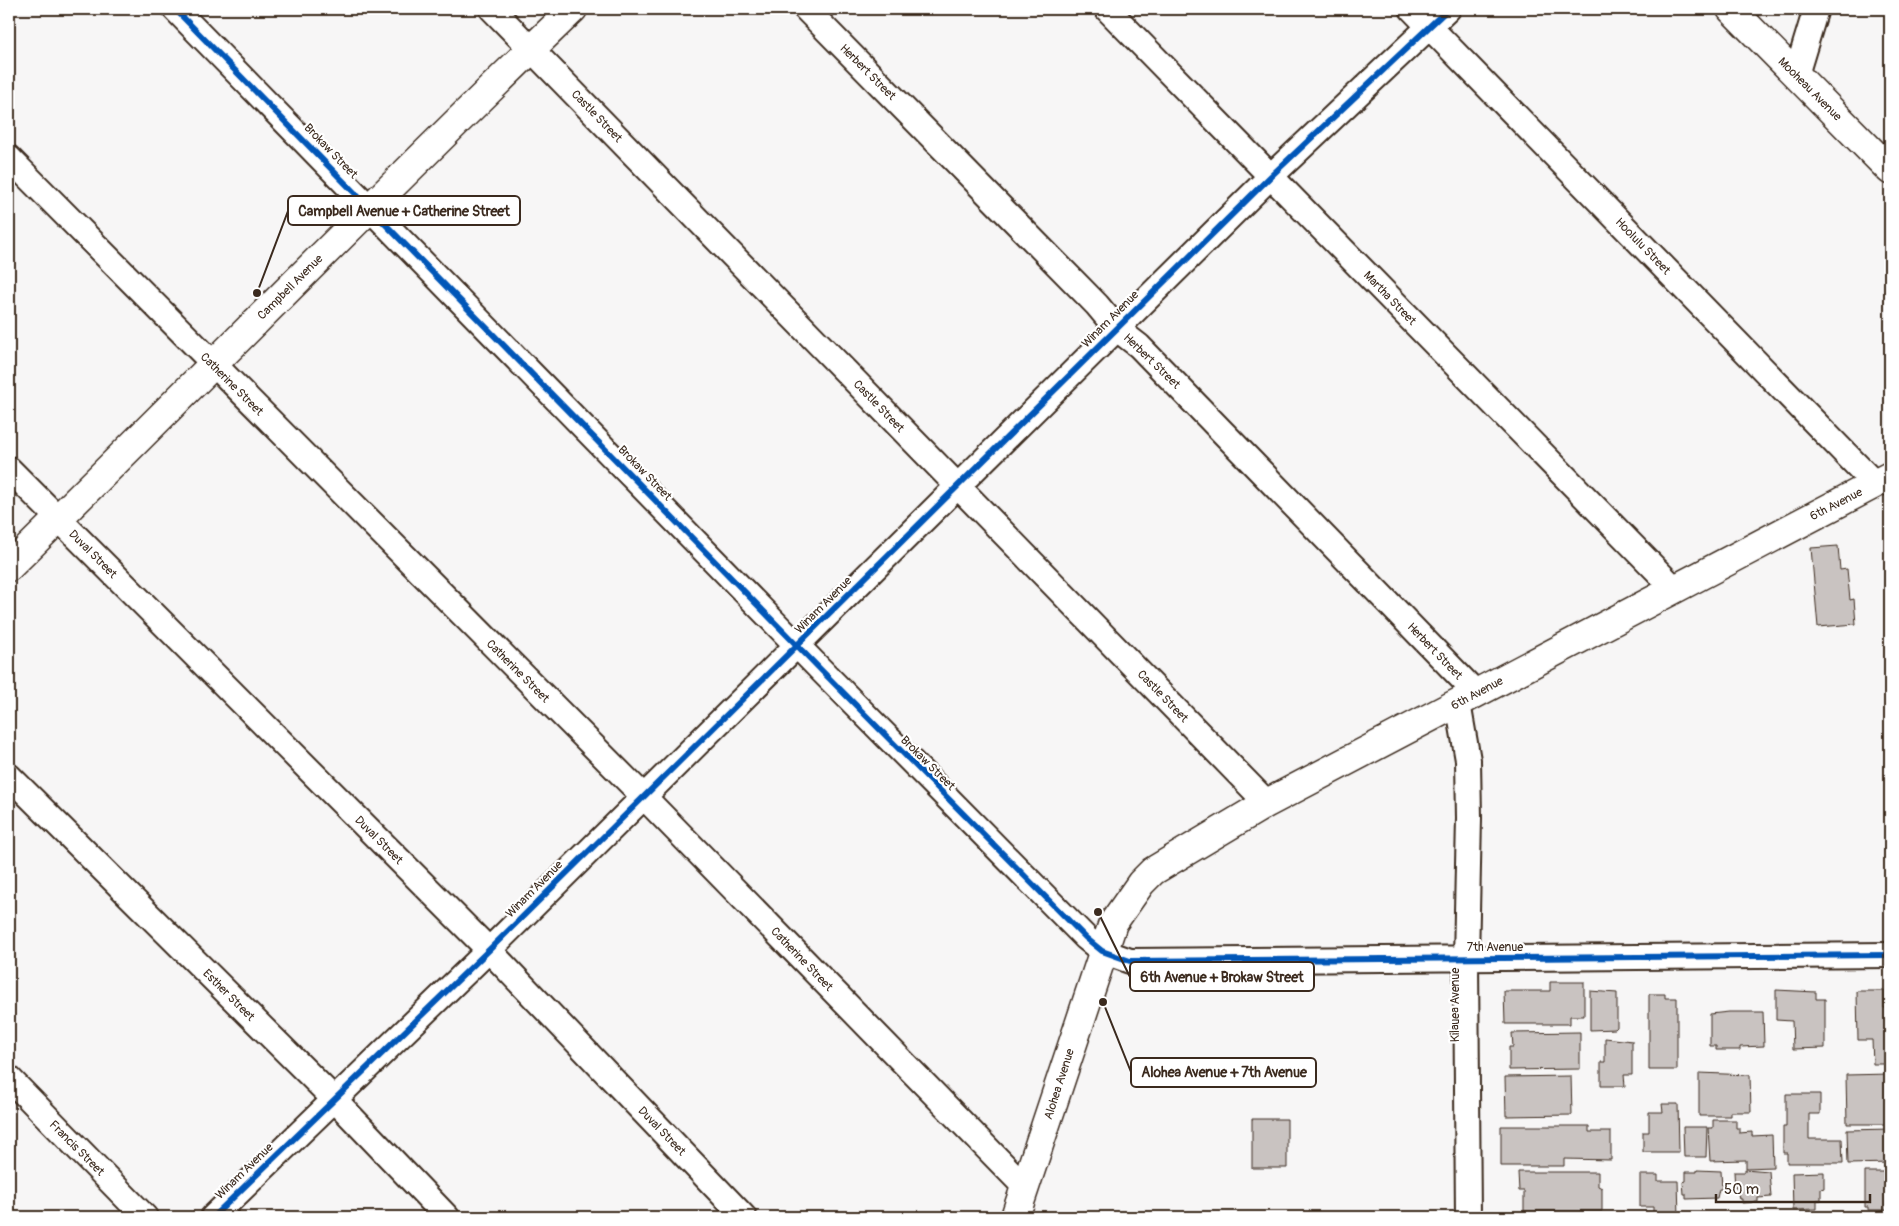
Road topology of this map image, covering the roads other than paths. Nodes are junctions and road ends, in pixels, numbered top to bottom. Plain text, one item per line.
1 (175, 9) edge
2 (492, 9) edge
3 (573, 9) edge
4 (806, 9) edge
5 (1107, 9) edge
6 (1412, 9) edge
7 (1448, 9) edge
8 (1731, 9) edge
9 (1816, 9) edge
10 (1430, 27) junction
11 (532, 48) junction
12 (1796, 75) junction
13 (9, 158) edge
14 (1890, 170) edge
15 (1271, 176) junction
16 (370, 207) junction
17 (1117, 328) junction
18 (213, 366) junction
19 (9, 469) edge
20 (1883, 480) edge
21 (957, 486) junction
22 (58, 519) junction
23 (9, 567) edge
24 (1674, 588) junction
25 (798, 646) junction
26 (1467, 698) junction
27 (9, 776) edge
28 (644, 797) junction
29 (1268, 803) junction
30 (489, 950) junction
31 (1102, 951) junction
32 (1890, 955) edge
33 (1466, 959) junction
34 (9, 1078) edge
35 (334, 1099) junction
36 (1024, 1186) junction
37 (146, 1217) edge
38 (213, 1217) edge
39 (447, 1217) edge
40 (744, 1217) edge
41 (1015, 1217) edge
42 (1468, 1217) edge

1 - 16 street, Brokaw Street
2 - 11 street, Castle Street
3 - 11 street, Campbell Avenue
4 - 17 street, Herbert Street
5 - 15 street, Martha Street
6 - 10 street, Hoolulu Street
7 - 10 street, Winam Avenue
8 - 12 street, Mooheau Avenue
9 - 12 street
10 - 15 street, Winam Avenue
10 - 20 street, Hoolulu Street
11 - 16 street, Campbell Avenue
11 - 21 street, Castle Street
12 - 14 street, Mooheau Avenue
13 - 18 street, Catherine Street
15 - 17 street, Winam Avenue
15 - 24 street, Martha Street
16 - 18 street, Campbell Avenue
16 - 25 street, Brokaw Street
17 - 21 street, Winam Avenue
17 - 26 street, Herbert Street
18 - 22 street, Campbell Avenue
18 - 28 street, Catherine Street
19 - 22 street, Duval Street
20 - 24 street, 6th Avenue
21 - 25 street, Winam Avenue
21 - 29 street, Castle Street
22 - 23 street, Campbell Avenue
22 - 30 street, Duval Street
24 - 26 street, 6th Avenue
25 - 28 street, Winam Avenue
25 - 31 street, Brokaw Street
26 - 29 street, 6th Avenue
26 - 33 street, Kilauea Avenue
27 - 35 street, Esther Street
28 - 30 street, Winam Avenue
28 - 36 street, Catherine Street
29 - 31 street, 6th Avenue
30 - 35 street, Winam Avenue
30 - 40 street, Duval Street
31 - 33 street, 7th Avenue
31 - 36 street, Alohea Avenue
32 - 33 street, 7th Avenue
33 - 42 street, Kilauea Avenue
34 - 37 street, Francis Street
35 - 38 street, Winam Avenue
35 - 39 street, Esther Street
36 - 41 street, Alohea Avenue

